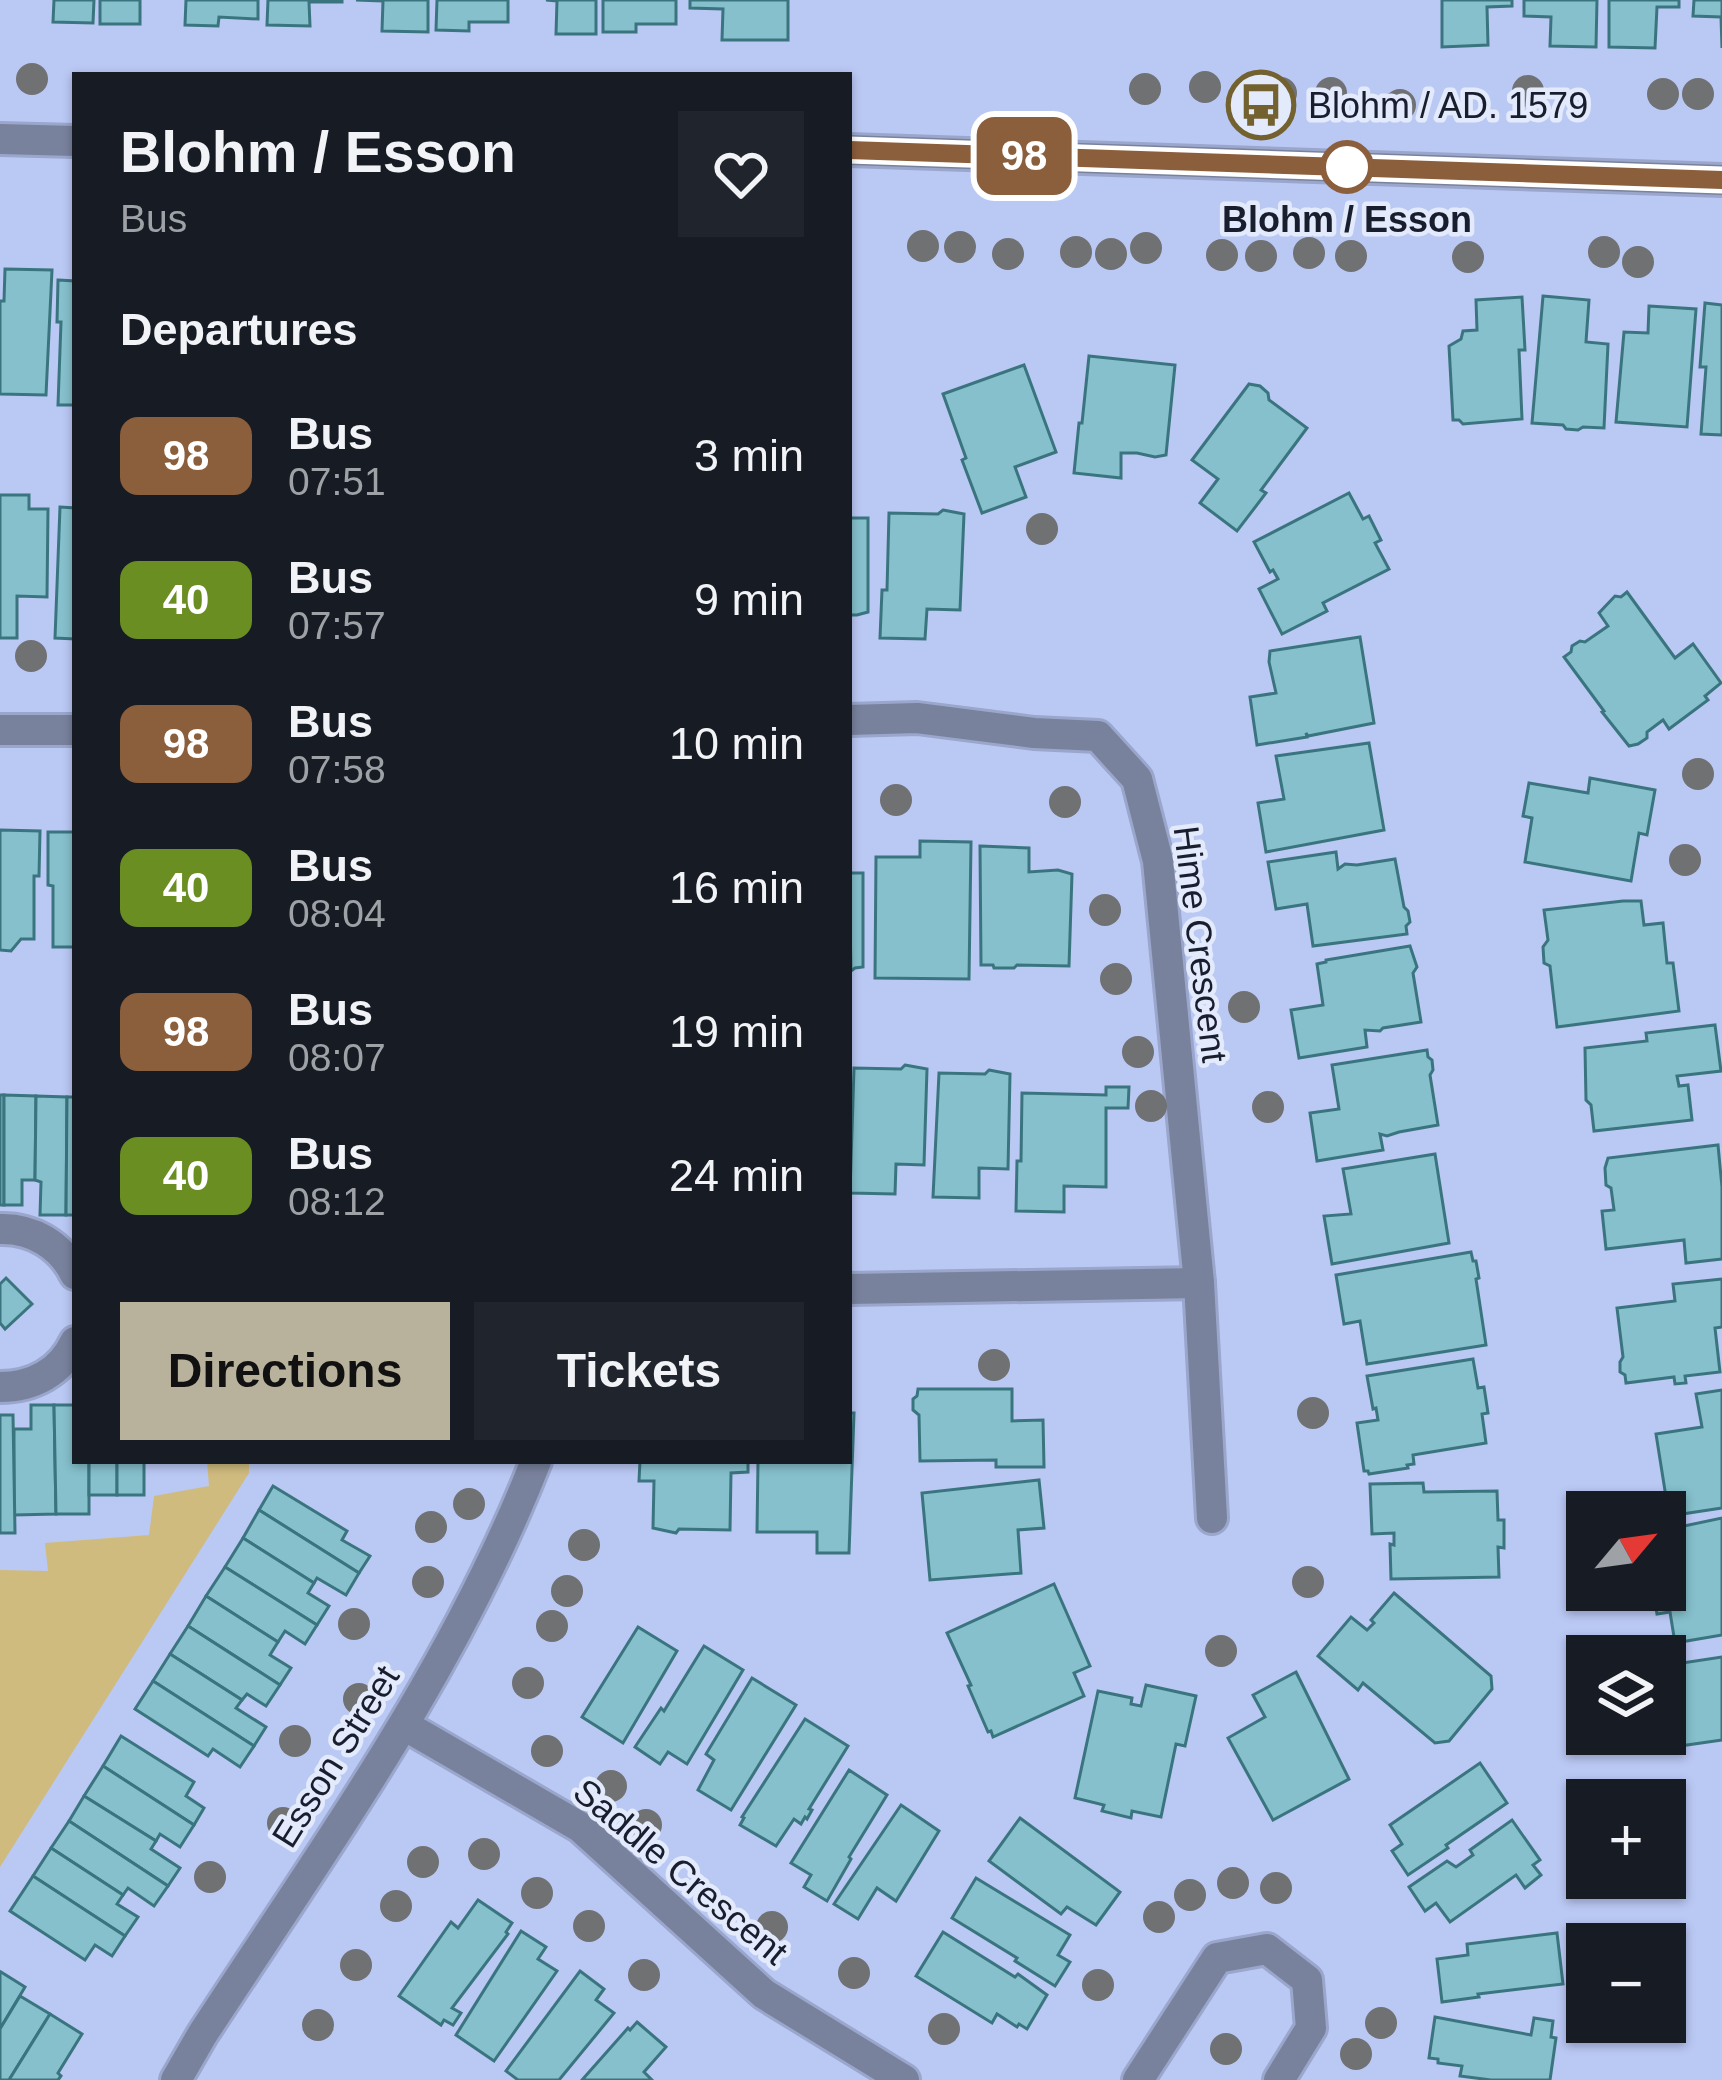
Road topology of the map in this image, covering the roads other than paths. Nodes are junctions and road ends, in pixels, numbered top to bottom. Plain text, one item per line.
1 (0, 139) edge
2 (72, 141) edge
3 (852, 150) edge
4 (1722, 180) edge
5 (852, 720) edge
6 (0, 730) edge
7 (72, 730) edge
8 (0, 1228) edge
9 (72, 1267) edge
10 (1199, 1283) junction
11 (852, 1289) edge
12 (72, 1346) edge
13 (0, 1387) edge
14 (535, 1464) edge
15 (1212, 1518) dead end
16 (404, 1725) junction
17 (176, 2080) edge
18 (904, 2080) edge
19 (1138, 2080) edge
20 (1279, 2080) edge

1 - 2 street
3 - 4 street
5 - 10 street, Hime Crescent
6 - 7 street
8 - 9 street
10 - 11 street
10 - 15 street, Hime Crescent
12 - 13 street
14 - 16 street, Esson Street
16 - 17 street, Esson Street
16 - 18 street, Saddle Crescent
19 - 20 street

